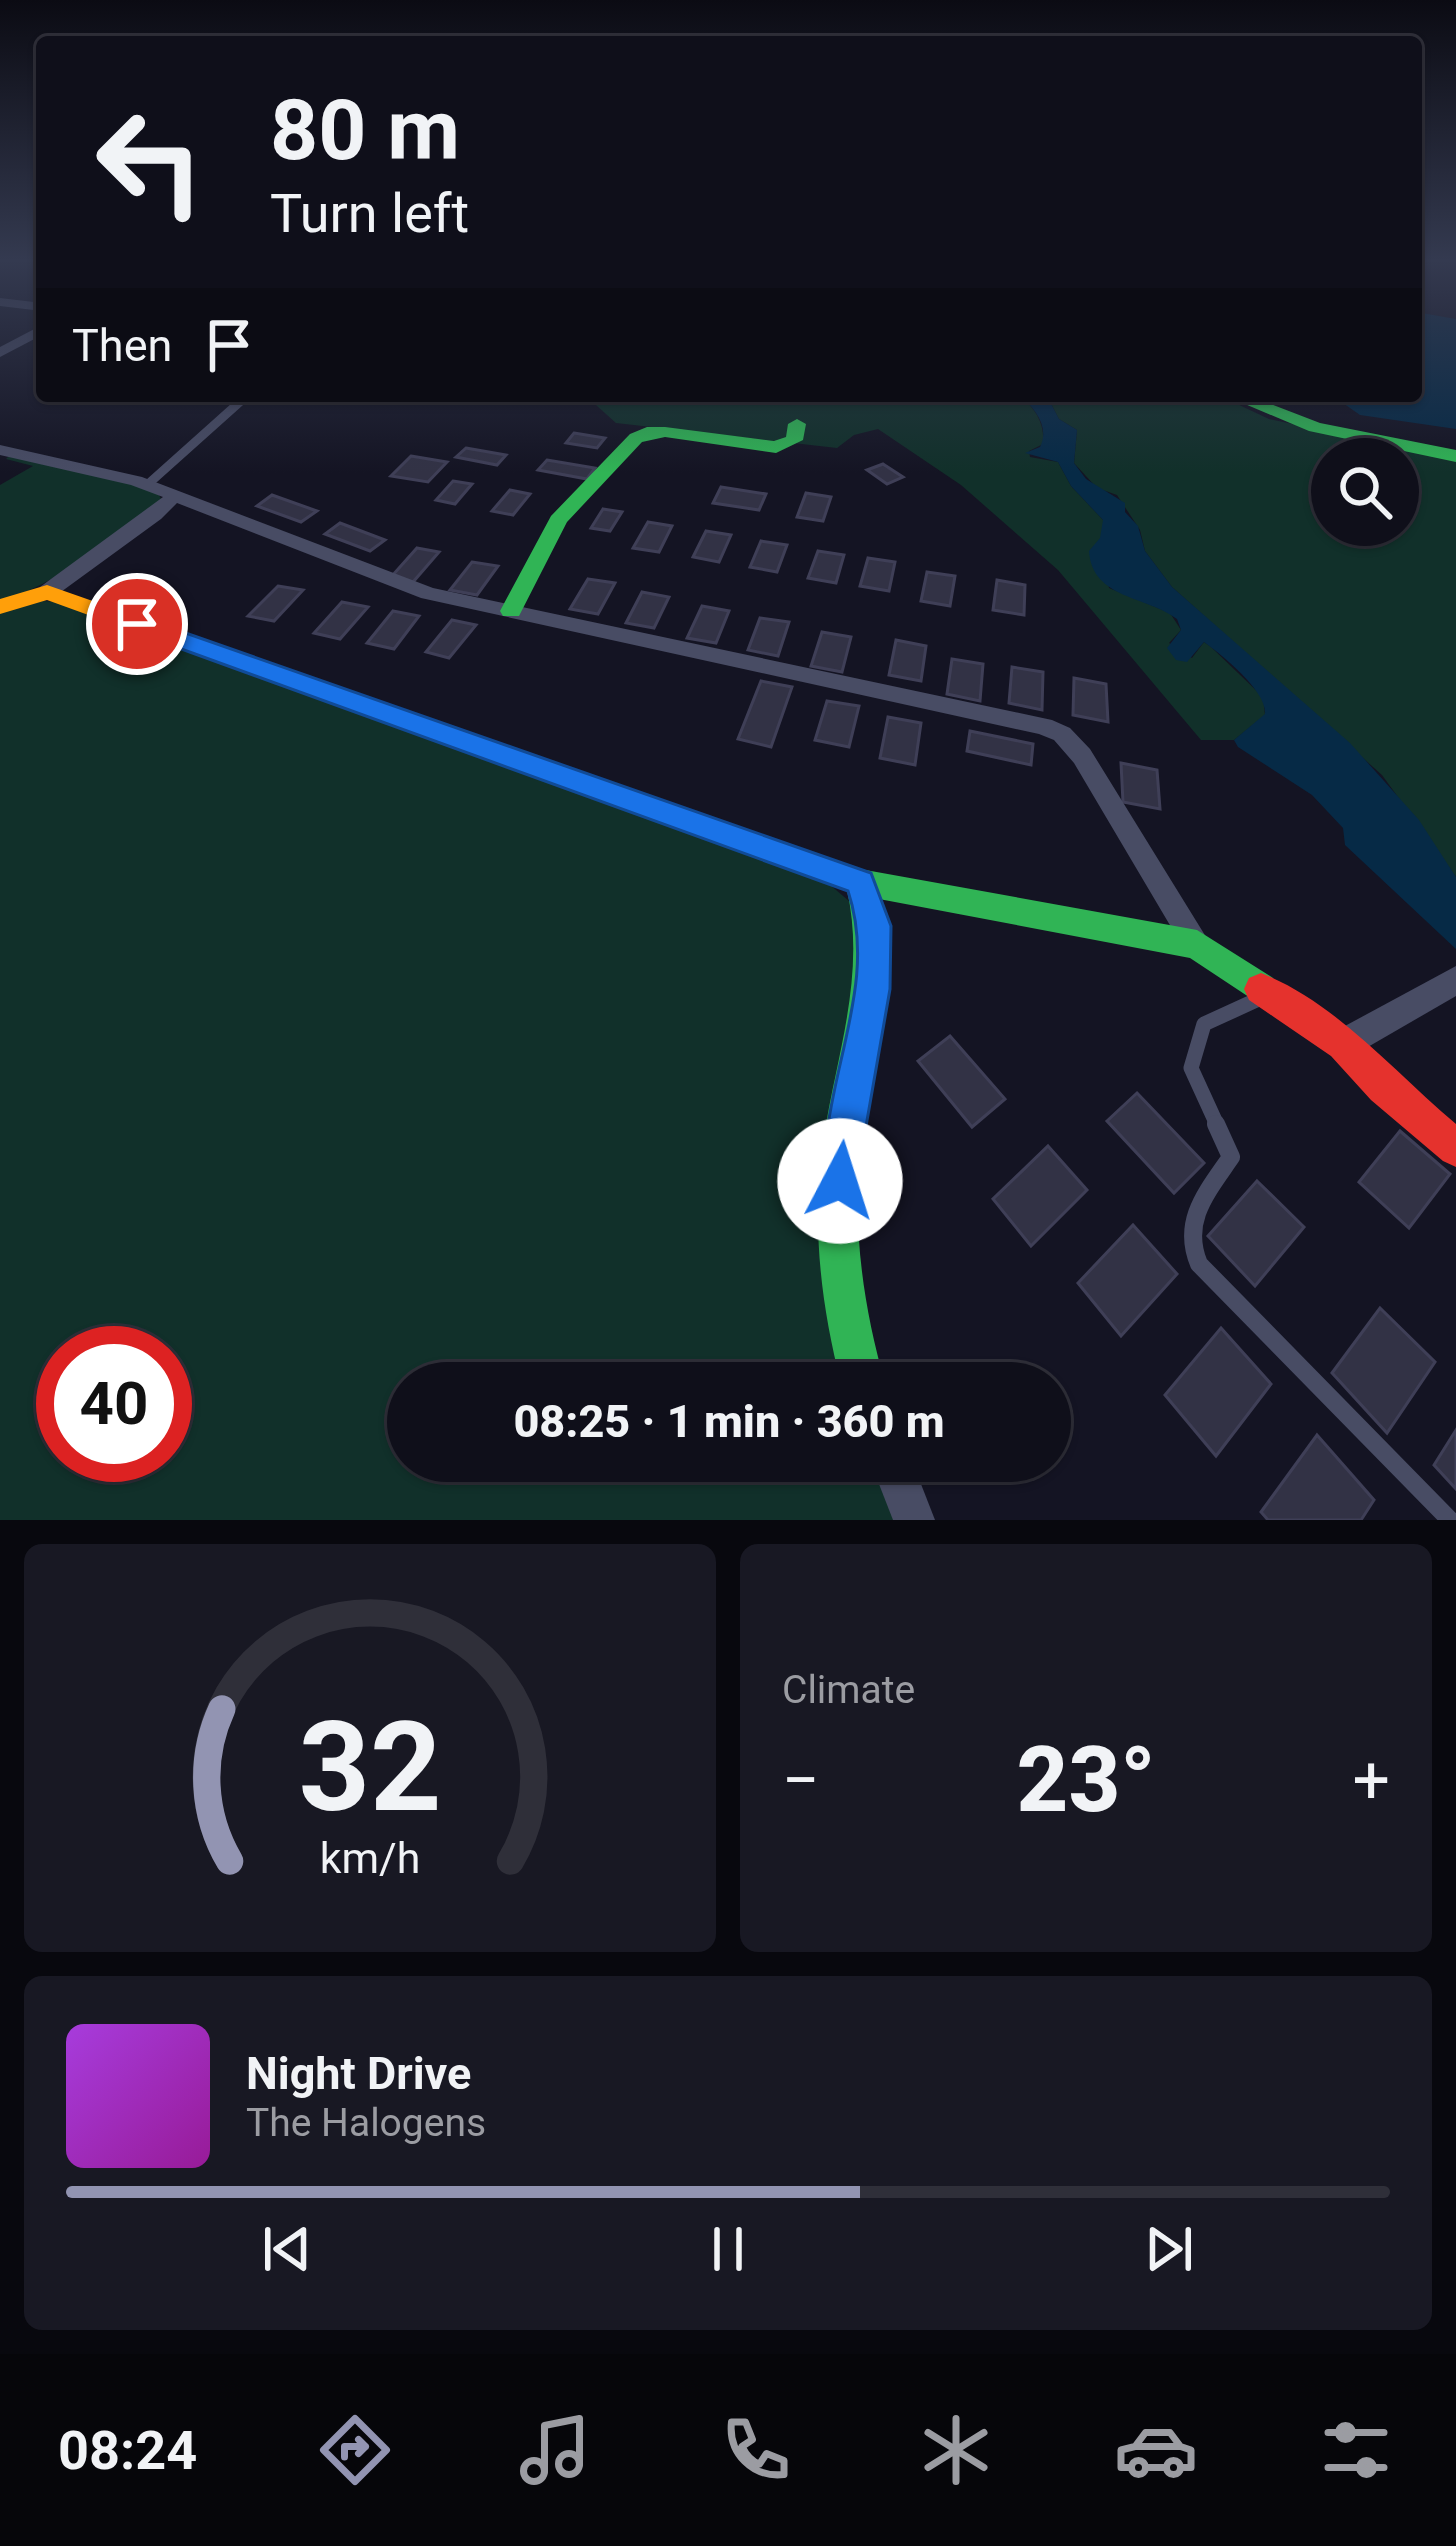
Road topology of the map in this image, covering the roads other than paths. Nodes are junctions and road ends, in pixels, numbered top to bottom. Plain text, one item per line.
1 (36, 332) edge
2 (0, 353) edge
3 (241, 402) edge
4 (1248, 402) edge
5 (797, 424) dead end
6 (0, 450) edge
7 (1456, 457) edge
8 (147, 484) junction
9 (175, 495) junction
10 (46, 592) junction
11 (0, 607) edge
12 (511, 611) junction
13 (860, 882) junction
14 (1197, 945) junction
15 (1453, 982) edge
16 (1272, 993) junction
17 (1343, 1044) junction
18 (1456, 1148) edge
19 (858, 1362) edge
20 (899, 1482) edge
21 (914, 1520) edge
22 (1450, 1520) edge

1 - 2 street
3 - 8 lane
4 - 7 street
5 - 12 street
6 - 8 street
8 - 9 street
9 - 10 street
9 - 12 street
10 - 11 street
10 - 13 street
12 - 14 street
13 - 14 street
13 - 19 street
14 - 16 street
15 - 17 street
16 - 17 street
16 - 22 lane
17 - 18 street
20 - 21 street

